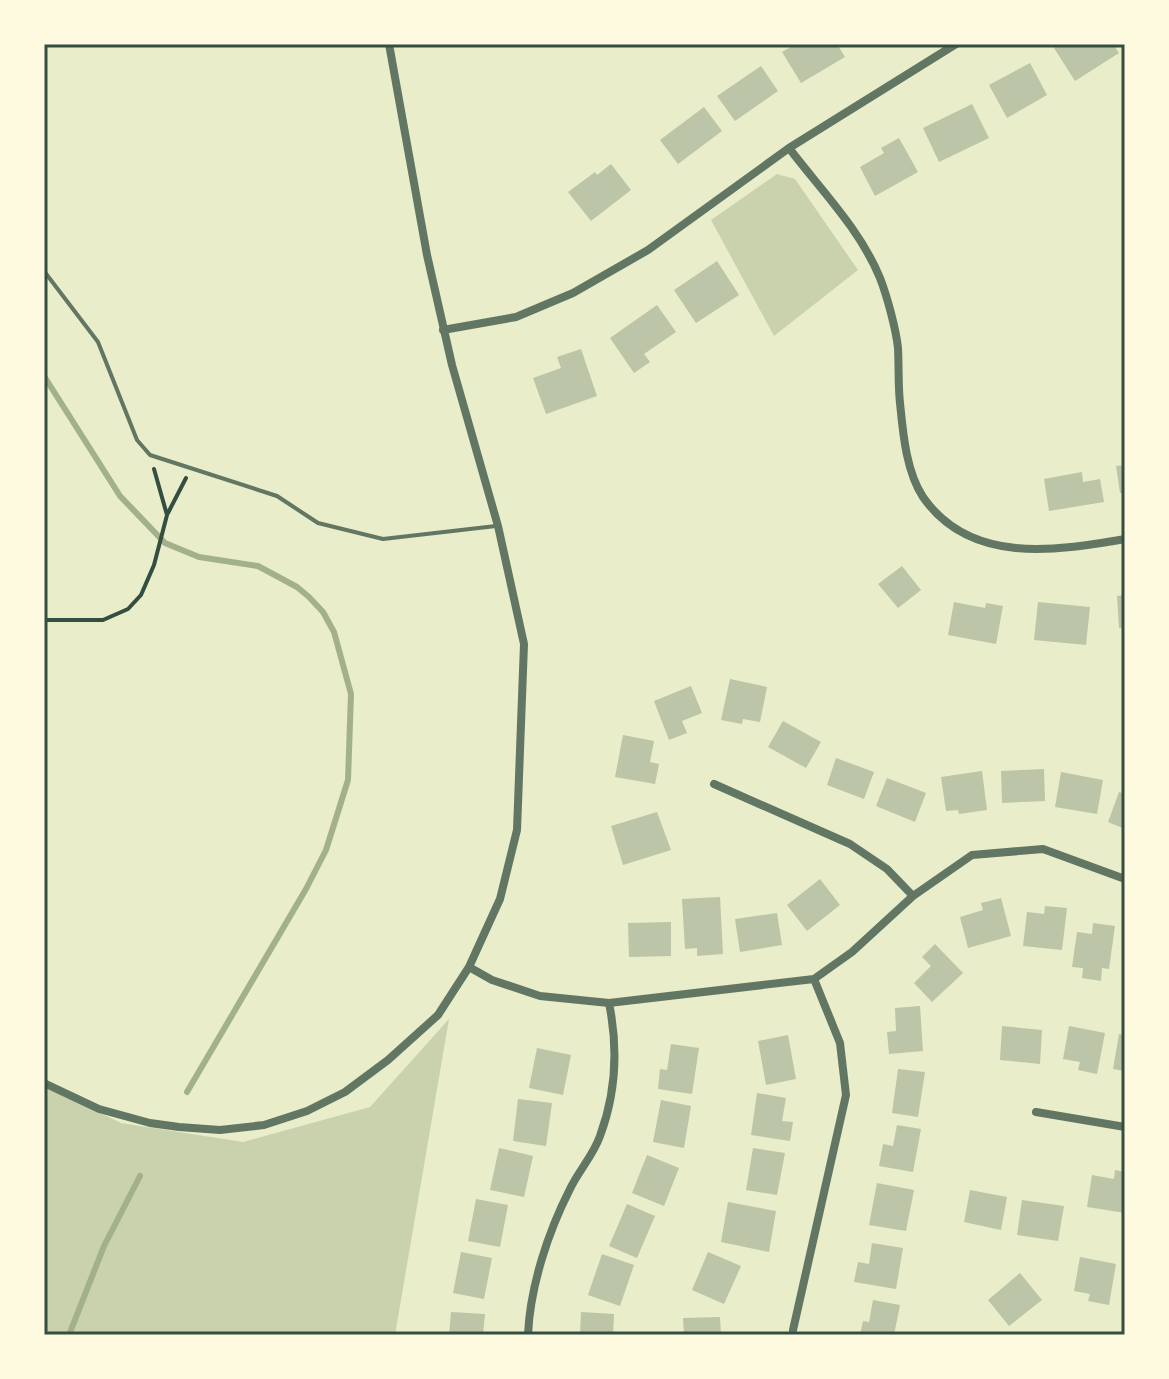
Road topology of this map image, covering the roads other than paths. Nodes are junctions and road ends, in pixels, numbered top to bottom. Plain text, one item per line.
1 (389, 44) edge
2 (956, 44) edge
3 (789, 148) junction
4 (44, 271) edge
5 (443, 330) junction
6 (498, 526) junction
7 (1125, 539) edge
8 (714, 784) dead end
9 (1125, 879) edge
10 (913, 896) junction
11 (469, 967) junction
12 (814, 979) junction
13 (609, 1003) junction
14 (44, 1083) edge
15 (1036, 1112) dead end
16 (1125, 1127) edge
17 (793, 1330) dead end
18 (528, 1335) edge

1 - 5 street
2 - 3 street
3 - 5 street
3 - 7 street
4 - 6 lane
5 - 6 street
6 - 11 street
8 - 10 street
9 - 10 street
10 - 12 street
11 - 13 street
11 - 14 street
12 - 13 street
12 - 17 street
13 - 18 street
15 - 16 street

